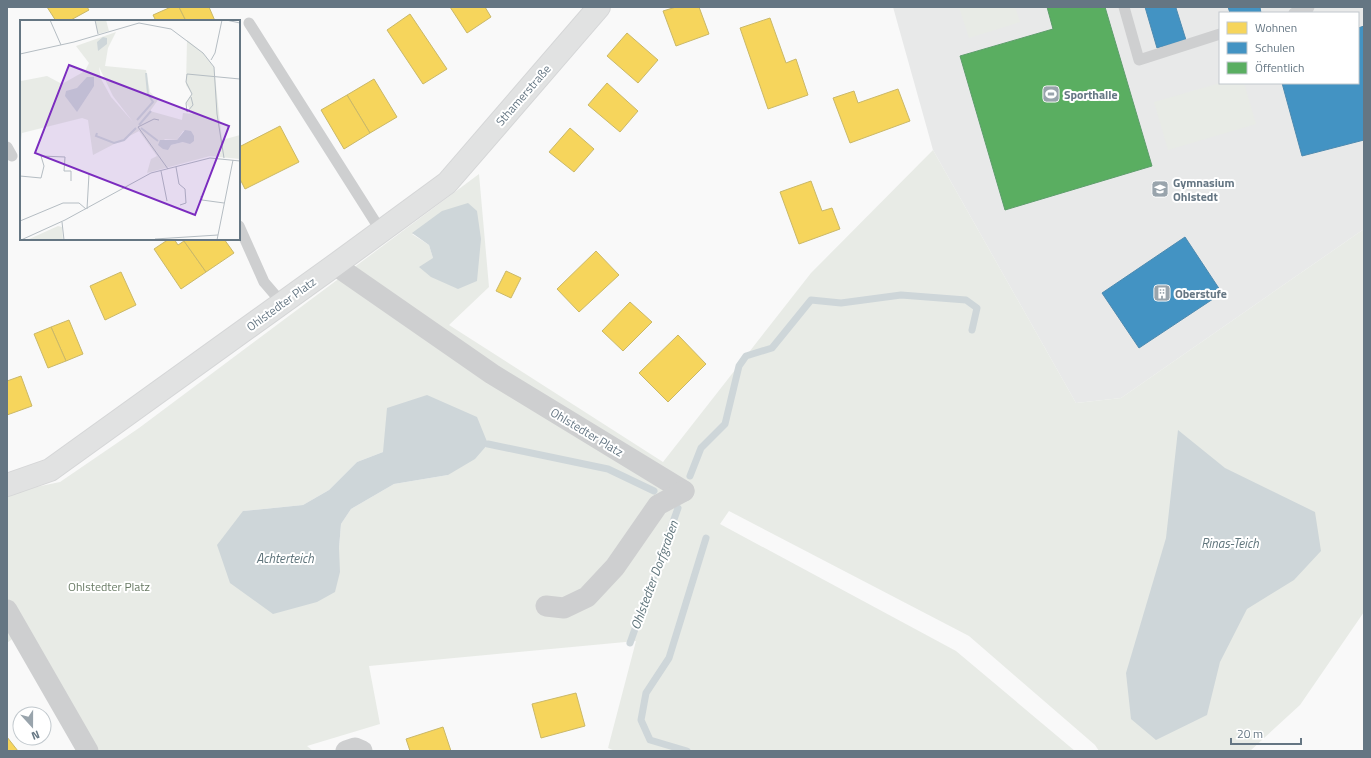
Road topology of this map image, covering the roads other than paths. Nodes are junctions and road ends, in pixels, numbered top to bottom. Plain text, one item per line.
1 (599, 7) edge
2 (1124, 7) edge
3 (1309, 7) edge
4 (1298, 12) edge
5 (249, 23) dead end
6 (1219, 34) edge
7 (447, 183) joint
8 (240, 228) edge
9 (381, 231) junction
10 (335, 265) junction
11 (282, 303) junction
12 (7, 485) edge
13 (546, 606) dead end
14 (7, 610) edge
15 (88, 751) edge
16 (346, 751) edge
17 (362, 751) edge

1 - 7 street, Sthamerstraße
2 - 6 lane
3 - 4 lane
5 - 9 lane
7 - 9 street, Ohlstedter Platz
8 - 11 lane
9 - 10 street, Ohlstedter Platz
10 - 11 street, Ohlstedter Platz
10 - 13 street, Ohlstedter Platz
11 - 12 street, Ohlstedter Platz
14 - 15 street
16 - 17 street

